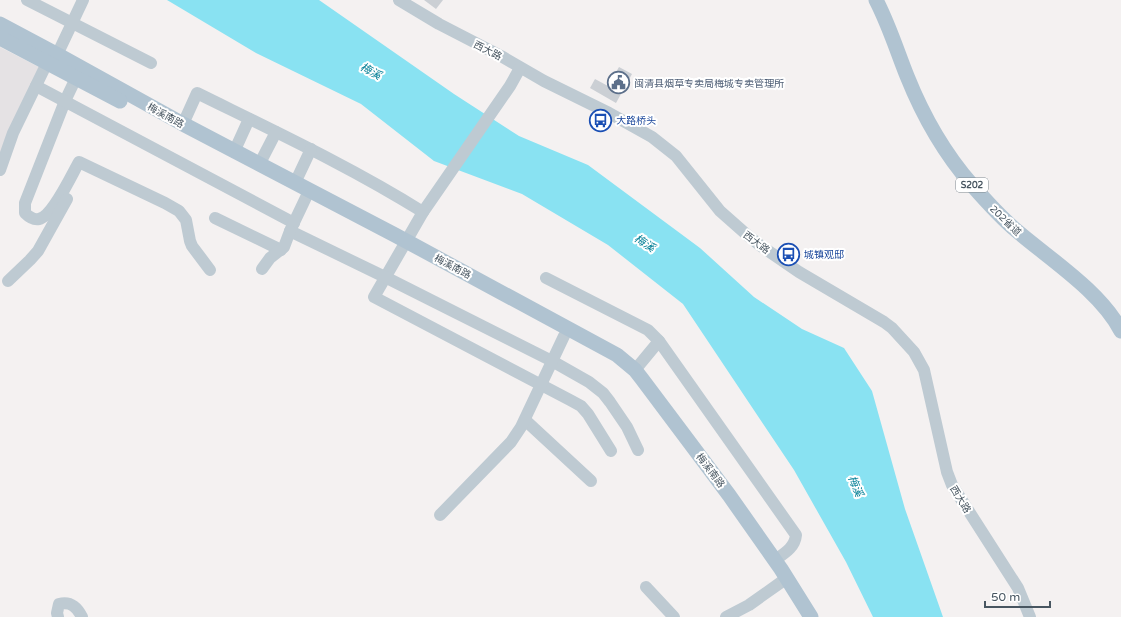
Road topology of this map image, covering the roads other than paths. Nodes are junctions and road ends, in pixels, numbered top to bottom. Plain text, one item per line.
1 (27, 0) edge
2 (83, 0) edge
3 (399, 0) edge
4 (876, 0) edge
5 (72, 23) junction
6 (0, 24) edge
7 (0, 38) edge
8 (52, 59) junction
9 (151, 63) dead end
10 (520, 68) junction
11 (76, 78) junction
12 (36, 86) junction
13 (65, 101) junction
14 (249, 119) junction
15 (183, 124) junction
16 (276, 132) junction
17 (311, 149) junction
18 (234, 152) junction
19 (86, 165) junction
20 (259, 165) junction
21 (0, 170) edge
22 (295, 183) junction
23 (307, 195) junction
24 (423, 212) junction
25 (215, 218) dead end
26 (292, 227) junction
27 (404, 245) junction
28 (281, 250) junction
29 (262, 269) dead end
30 (210, 270) dead end
31 (385, 277) junction
32 (546, 278) dead end
33 (8, 281) dead end
34 (1121, 332) edge
35 (564, 336) junction
36 (659, 341) junction
37 (552, 361) junction
38 (635, 370) junction
39 (541, 385) junction
40 (525, 420) junction
41 (638, 450) dead end
42 (611, 451) dead end
43 (592, 481) dead end
44 (440, 515) dead end
45 (775, 560) junction
46 (784, 579) junction
47 (646, 587) dead end
48 (58, 617) edge
49 (82, 617) edge
50 (674, 617) edge
51 (726, 617) edge
52 (806, 617) edge
53 (811, 617) edge
54 (1030, 617) edge

1 - 5 street
2 - 5 street
3 - 10 street, 西大路
4 - 34 main road, 202省道 / S202
5 - 8 street
5 - 9 street
6 - 8 main road, 梅溪南路
7 - 8 main road, 梅溪南路
8 - 11 main road, 梅溪南路
8 - 12 street
8 - 15 main road, 梅溪南路
10 - 24 street
10 - 54 street, 西大路
11 - 13 street
11 - 23 main road, 梅溪南路
12 - 13 street
12 - 21 street
13 - 19 street
13 - 26 street
14 - 15 street
14 - 16 street
14 - 18 street
15 - 18 main road, 梅溪南路
16 - 17 street
16 - 20 street
17 - 22 street
17 - 24 street
18 - 20 main road, 梅溪南路
19 - 30 street
19 - 33 street
20 - 22 main road, 梅溪南路
22 - 23 main road, 梅溪南路
23 - 26 street
23 - 27 main road, 梅溪南路
24 - 27 street
25 - 28 street
26 - 28 street
26 - 31 street
27 - 31 street
27 - 35 main road, 梅溪南路
27 - 38 main road, 梅溪南路
28 - 29 street
31 - 37 street
31 - 39 street
32 - 36 street
35 - 37 street
35 - 46 main road, 梅溪南路
36 - 38 street
36 - 45 street
37 - 39 street
37 - 41 street
38 - 45 main road, 梅溪南路
39 - 40 street
39 - 42 street
40 - 43 street
40 - 44 street
45 - 46 main road, 梅溪南路
46 - 51 street
46 - 52 main road, 梅溪南路
46 - 53 main road, 梅溪南路
47 - 50 street
48 - 49 street

